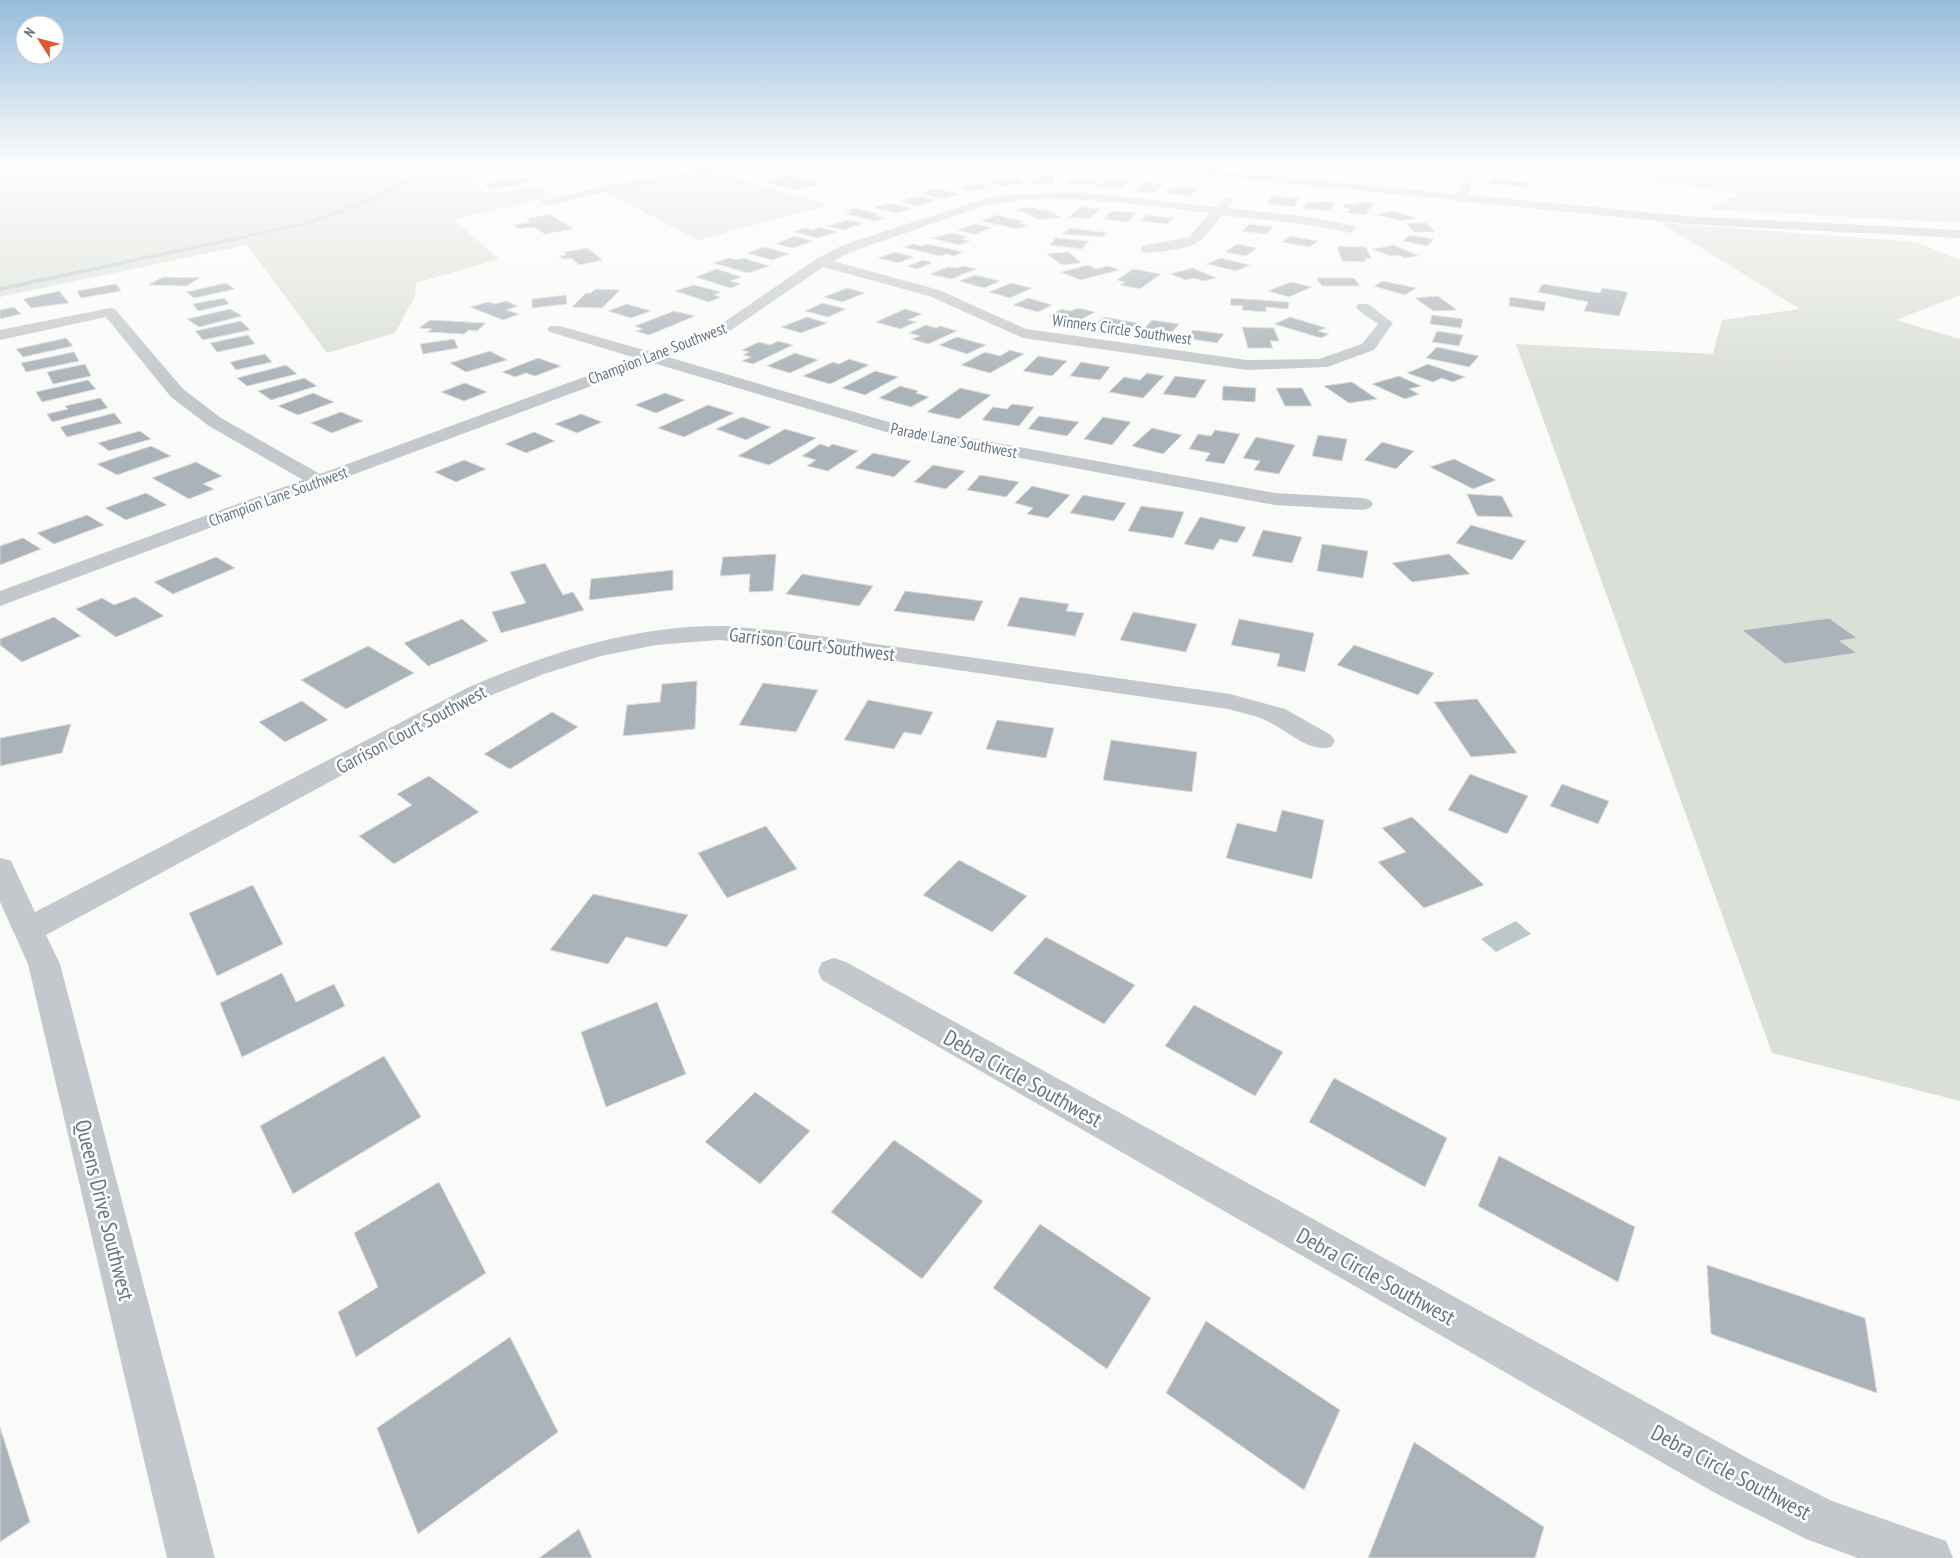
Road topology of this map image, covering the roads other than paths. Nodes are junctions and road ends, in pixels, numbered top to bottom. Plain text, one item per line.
1 (873, 240) edge
2 (1193, 240) edge
3 (1947, 240) edge
4 (1960, 247) edge
5 (1147, 249) dead end
6 (821, 262) junction
7 (1363, 307) dead end
8 (555, 330) dead end
9 (0, 335) edge
10 (648, 358) junction
11 (319, 481) junction
12 (1363, 504) dead end
13 (0, 599) edge
14 (1322, 741) dead end
15 (0, 869) edge
16 (28, 930) junction
17 (834, 971) dead end
18 (191, 1558) edge
19 (1929, 1558) edge

1 - 6 street, Champion Lane Southwest
2 - 5 street
3 - 4 street
6 - 7 street, Winners Circle Southwest
6 - 10 street, Champion Lane Southwest
8 - 10 street, Parade Lane Southwest
9 - 11 street
10 - 11 street, Champion Lane Southwest
10 - 12 street, Parade Lane Southwest
11 - 13 street, Champion Lane Southwest
14 - 16 street, Garrison Court Southwest
15 - 16 street, Queens Drive Southwest
16 - 18 street, Queens Drive Southwest
17 - 19 street, Debra Circle Southwest

